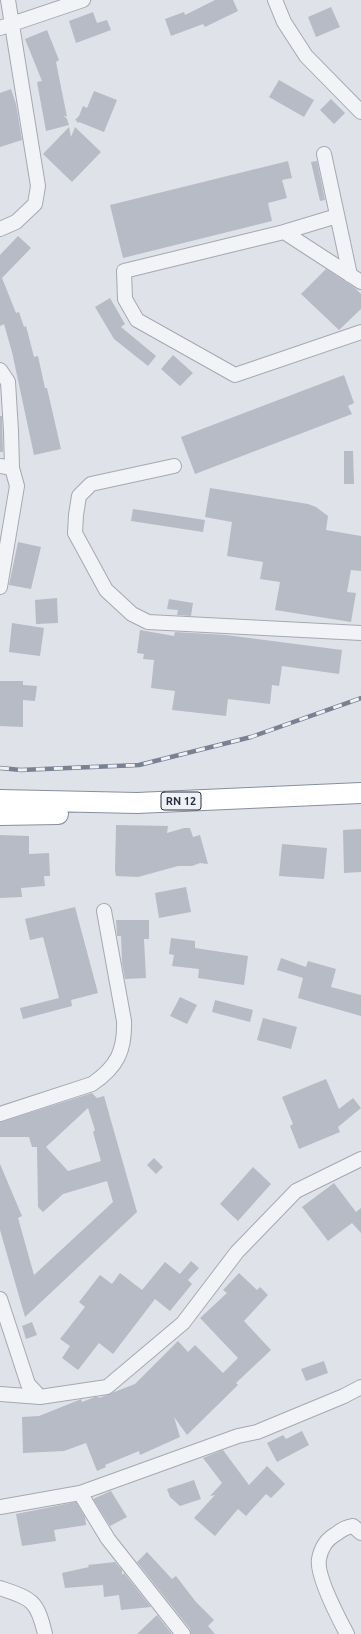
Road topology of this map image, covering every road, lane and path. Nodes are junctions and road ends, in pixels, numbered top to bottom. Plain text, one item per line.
1 (8, 0) edge
2 (83, 0) edge
3 (275, 0) edge
4 (6, 26) edge
5 (361, 112) edge
6 (324, 154) dead end
7 (337, 216) junction
8 (0, 229) edge
9 (284, 232) junction
10 (355, 278) edge
11 (361, 332) edge
12 (0, 370) edge
13 (174, 466) dead end
14 (6, 467) edge
15 (0, 587) edge
16 (361, 633) edge
17 (361, 793) edge
18 (0, 800) edge
19 (361, 806) edge
20 (0, 815) edge
21 (104, 911) dead end
22 (0, 1114) edge
23 (361, 1159) edge
24 (0, 1299) edge
25 (361, 1387) edge
26 (0, 1394) edge
27 (40, 1397) junction
28 (80, 1494) junction
29 (0, 1507) edge
30 (361, 1533) edge
31 (0, 1588) edge
32 (45, 1634) edge
33 (183, 1634) edge
34 (347, 1634) edge

1 - 4 street
2 - 4 street
3 - 5 street
4 - 8 street
6 - 7 street
7 - 9 street
7 - 10 street
9 - 10 street
9 - 11 street
12 - 14 street
13 - 16 street
14 - 15 street
17 - 18 highway, RN 12
19 - 20 highway, RN 12
21 - 22 street
23 - 27 street
24 - 27 street
25 - 28 street
26 - 27 street
28 - 29 street
28 - 33 street
30 - 34 street
31 - 32 street

